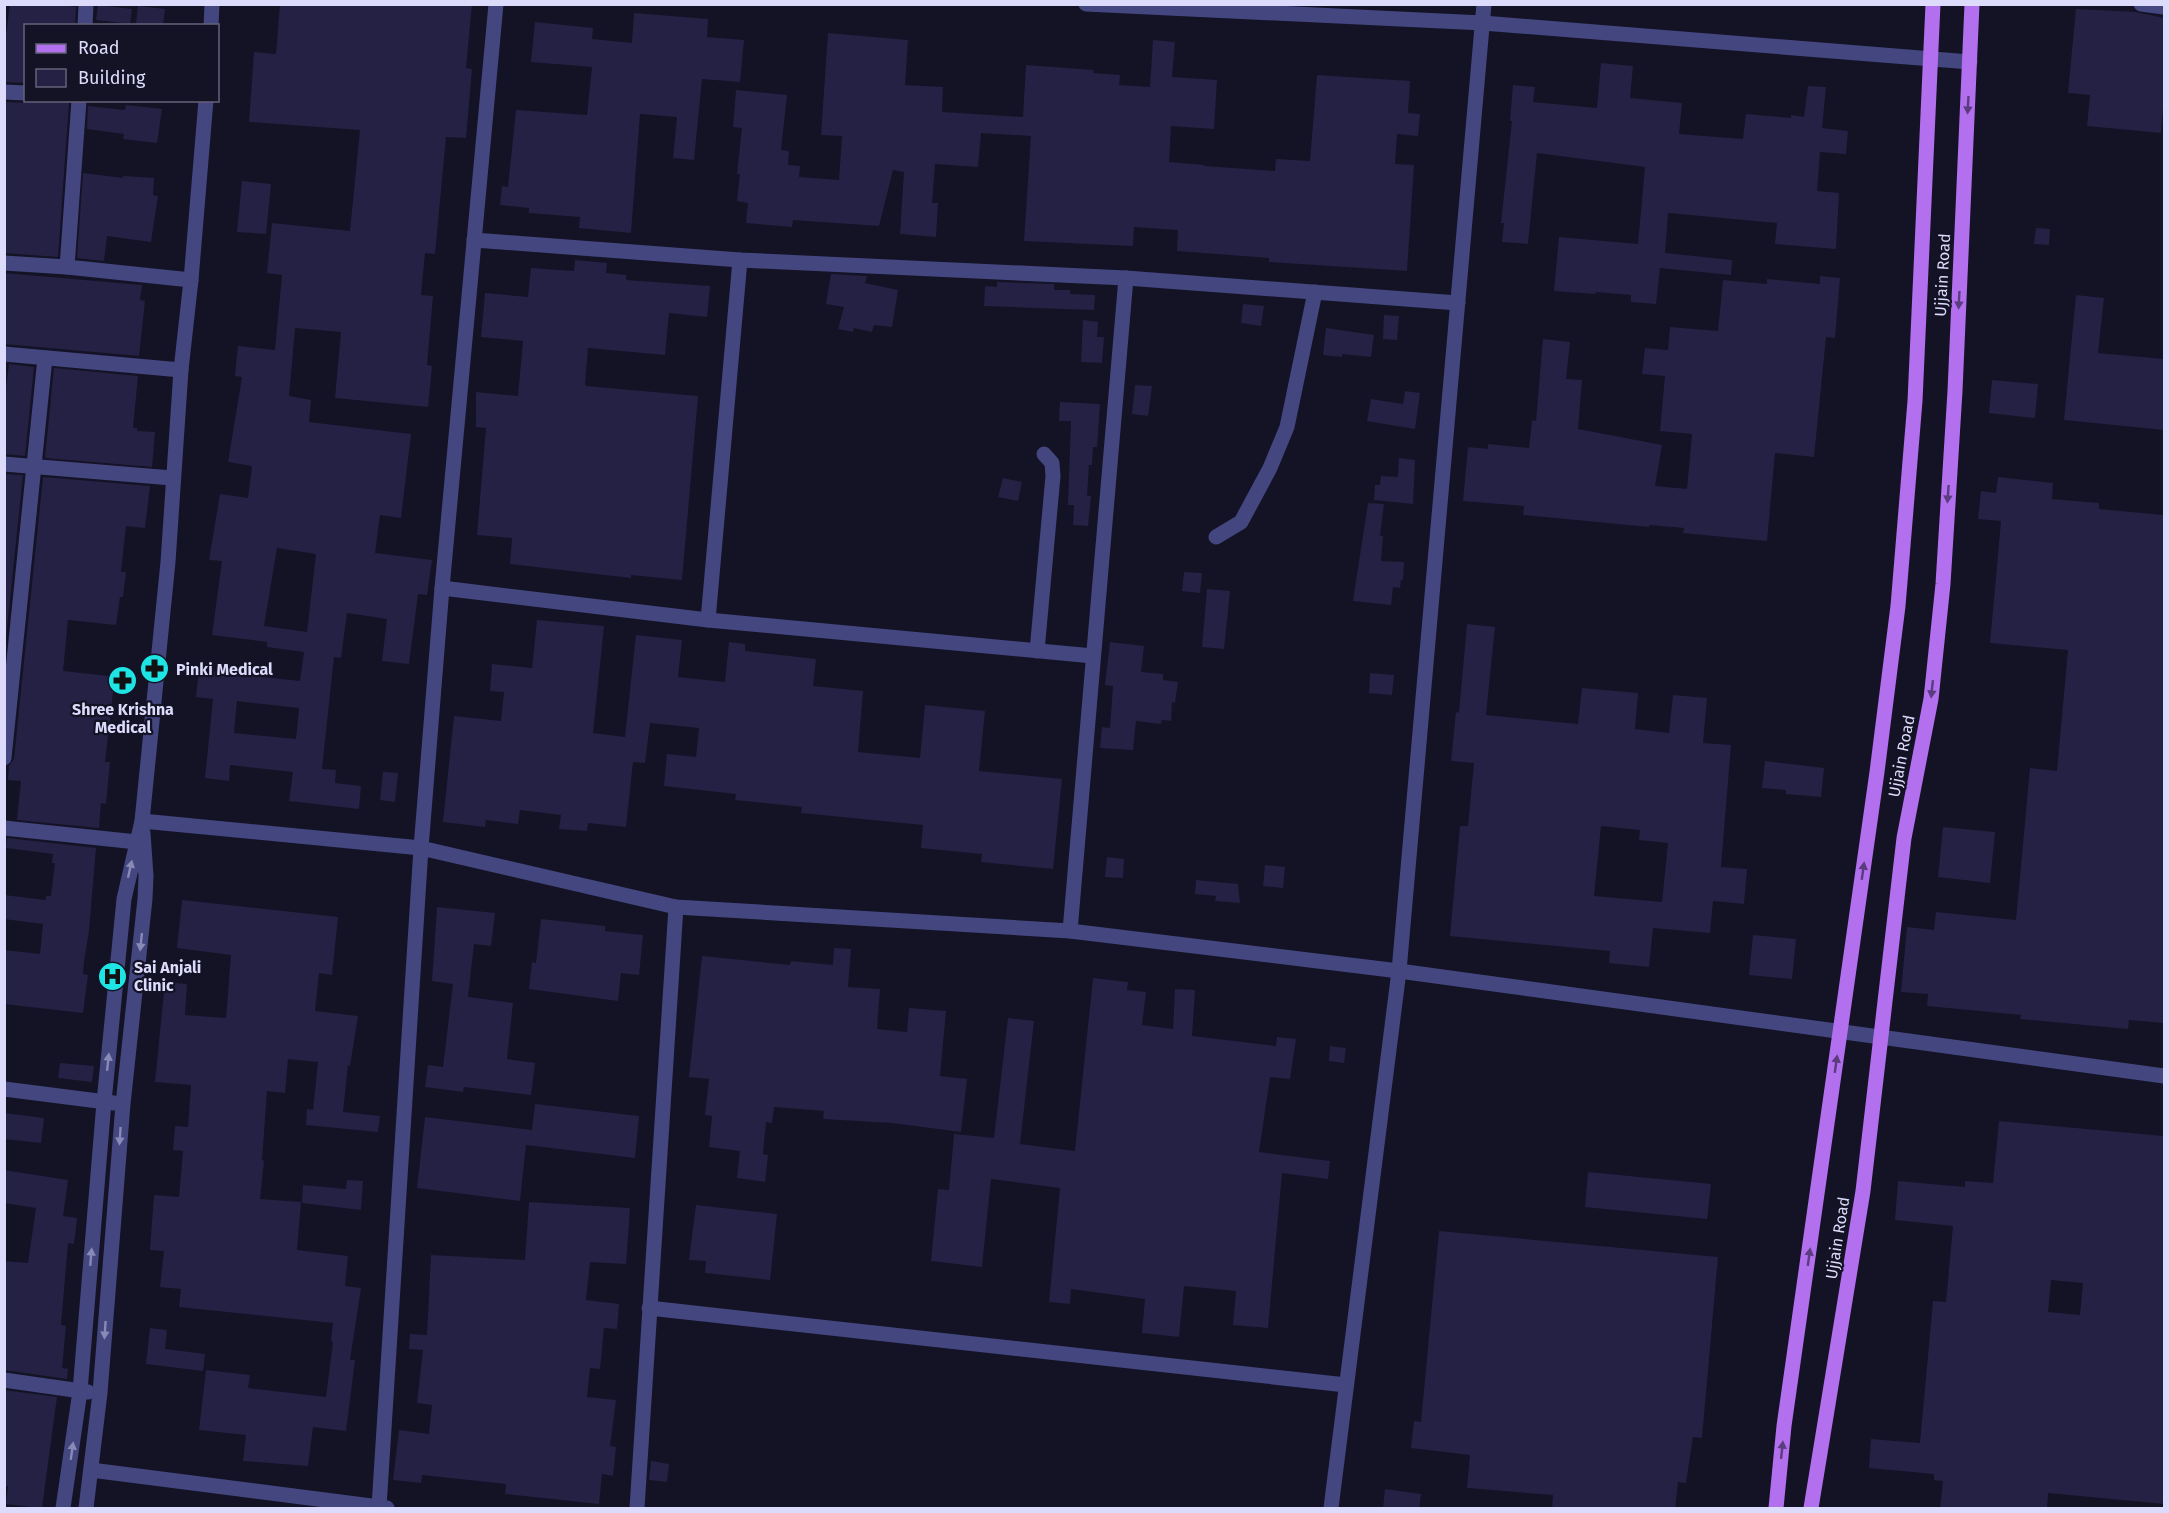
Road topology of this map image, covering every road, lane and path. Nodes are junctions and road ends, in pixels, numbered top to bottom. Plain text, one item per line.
1 (86, 4) edge
2 (212, 4) edge
3 (496, 4) edge
4 (1086, 4) edge
5 (1484, 4) edge
6 (1933, 4) edge
7 (1972, 4) edge
8 (2141, 4) edge
9 (2164, 7) edge
10 (1483, 23) junction
11 (85, 24) edge
12 (211, 24) edge
13 (1931, 60) junction
14 (1970, 62) junction
15 (4, 92) edge
16 (24, 93) edge
17 (79, 102) edge
18 (206, 102) edge
19 (474, 240) junction
20 (740, 260) junction
21 (4, 263) edge
22 (66, 267) junction
23 (1126, 278) junction
24 (191, 280) junction
25 (1315, 292) junction
26 (1458, 303) junction
27 (4, 354) edge
28 (45, 358) junction
29 (181, 369) junction
30 (1044, 454) dead end
31 (4, 464) edge
32 (35, 467) junction
33 (172, 478) junction
34 (1216, 537) dead end
35 (442, 588) junction
36 (708, 620) junction
37 (1037, 651) junction
38 (1093, 656) junction
39 (4, 758) edge
40 (142, 821) junction
41 (4, 828) edge
42 (136, 842) junction
43 (421, 848) junction
44 (676, 906) junction
45 (1070, 931) junction
46 (1399, 971) junction
47 (1841, 1032) junction
48 (1881, 1037) junction
49 (2164, 1076) edge
50 (4, 1089) edge
51 (104, 1102) junction
52 (123, 1104) junction
53 (650, 1308) junction
54 (4, 1380) edge
55 (1346, 1385) junction
56 (80, 1390) junction
57 (100, 1393) junction
58 (92, 1470) junction
59 (383, 1508) edge
60 (63, 1509) edge
61 (86, 1509) edge
62 (637, 1509) edge
63 (1331, 1509) edge
64 (1776, 1509) edge
65 (1811, 1509) edge

1 - 11 street
2 - 12 street
3 - 19 street
4 - 10 street
5 - 10 street
6 - 13 main road, Ujjain Road
7 - 14 main road, Ujjain Road
8 - 9 street
10 - 13 street
10 - 26 street
13 - 14 street
47 -> 13 main road, Ujjain Road
14 -> 48 main road, Ujjain Road
15 - 16 street
17 - 22 street
18 - 24 street
19 - 20 street
19 - 35 street
20 - 23 street
20 - 36 street
21 - 22 street
22 - 24 street
23 - 25 street
23 - 38 street
24 - 29 street
25 - 26 street
25 - 34 street
26 - 46 street
27 - 28 street
28 - 29 street
28 - 32 street
29 - 33 street
30 - 37 street
31 - 32 street
32 - 33 street
32 - 39 street
33 - 40 street
35 - 36 street
35 - 43 street
36 - 37 street
37 - 38 street
38 - 45 street
40 - 42 street
40 - 43 street
40 -> 52 street
41 - 42 street
51 -> 42 street
43 - 44 street
43 - 59 street
44 - 45 street
44 - 53 street
45 - 46 street
46 - 47 street
46 - 55 street
47 - 48 street
64 -> 47 main road, Ujjain Road
48 - 49 street
48 - 65 main road, Ujjain Road
50 - 51 street
51 - 52 street
56 -> 51 street
52 -> 57 street
53 - 55 street
53 - 62 street
54 - 56 street
55 - 63 street
56 - 57 street
60 -> 56 street
57 - 58 street
58 - 59 street
58 - 61 street

